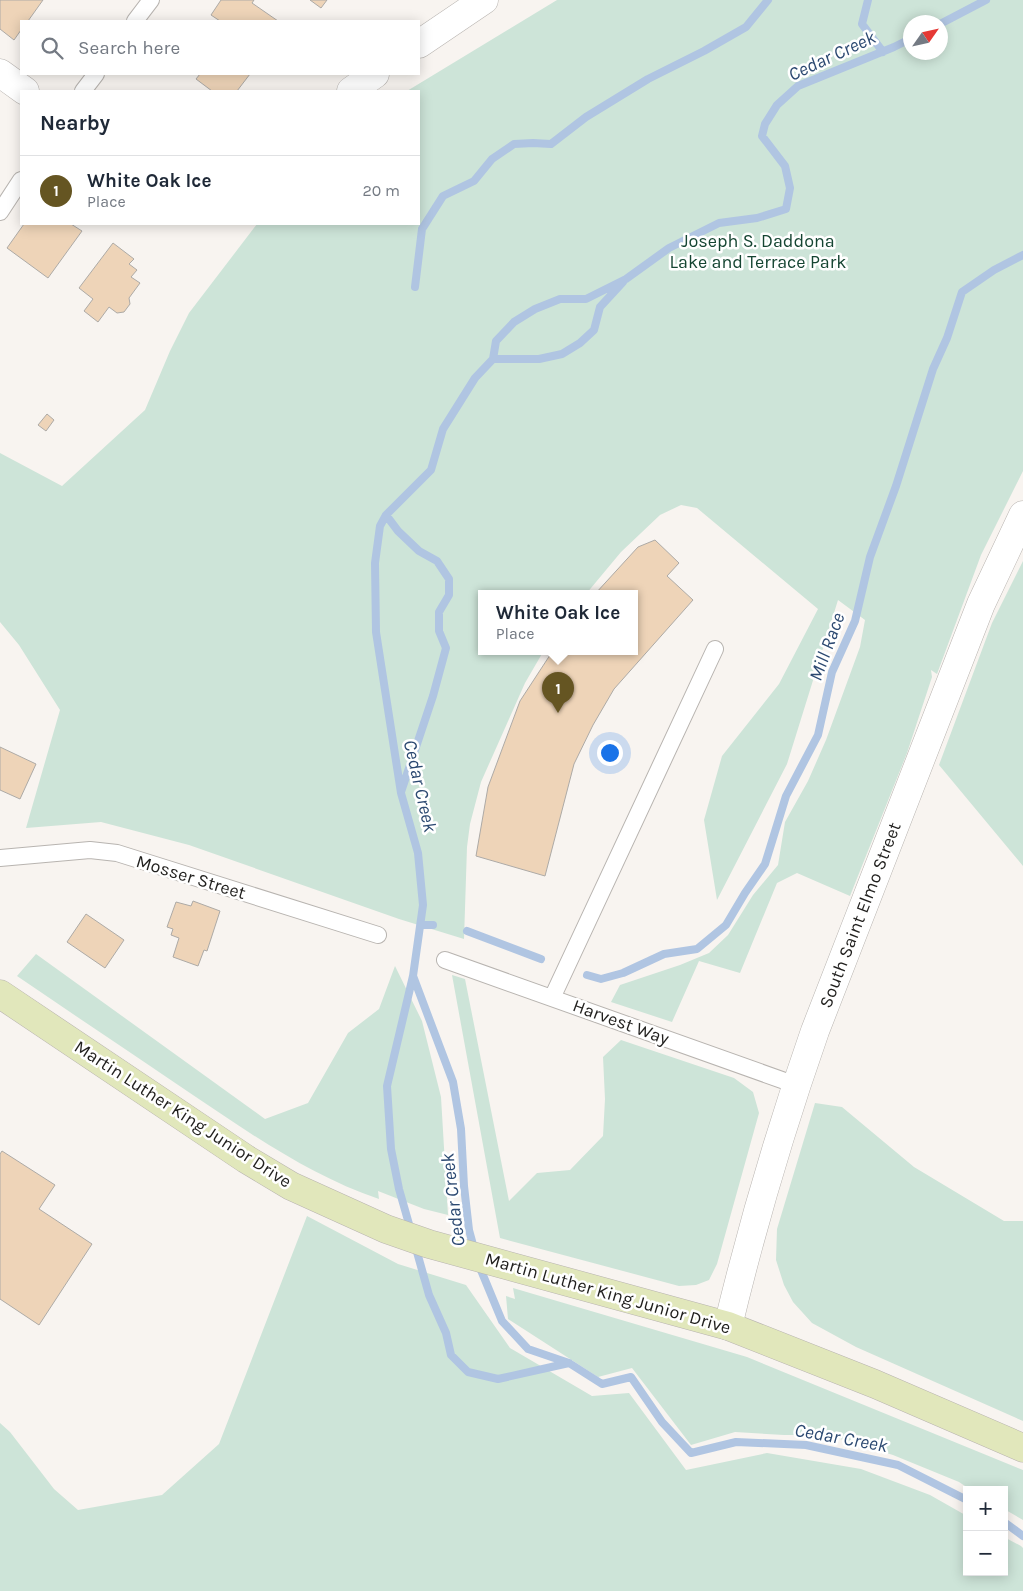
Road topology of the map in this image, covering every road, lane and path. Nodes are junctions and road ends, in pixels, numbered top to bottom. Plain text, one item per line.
1 (151, 0) edge
2 (484, 0) edge
3 (136, 20) edge
4 (420, 43) edge
5 (0, 73) edge
6 (95, 75) edge
7 (374, 75) edge
8 (24, 90) edge
9 (84, 90) edge
10 (353, 90) edge
11 (20, 182) edge
12 (0, 212) edge
13 (1023, 515) edge
14 (715, 649) dead end
15 (0, 858) edge
16 (378, 935) dead end
17 (445, 960) dead end
18 (0, 994) edge
19 (552, 998) junction
20 (796, 1085) junction
21 (728, 1326) junction
22 (1023, 1448) edge

1 - 3 lane
2 - 4 street
5 - 8 street
6 - 9 lane
7 - 10 street
11 - 12 lane
13 - 20 street, South Saint Elmo Street
14 - 19 lane
15 - 16 lane, Mosser Street
17 - 19 lane, Harvest Way
18 - 21 main road, Martin Luther King Junior Drive
19 - 20 lane, Harvest Way
20 - 21 street, South Saint Elmo Street
21 - 22 main road, Martin Luther King Junior Drive

